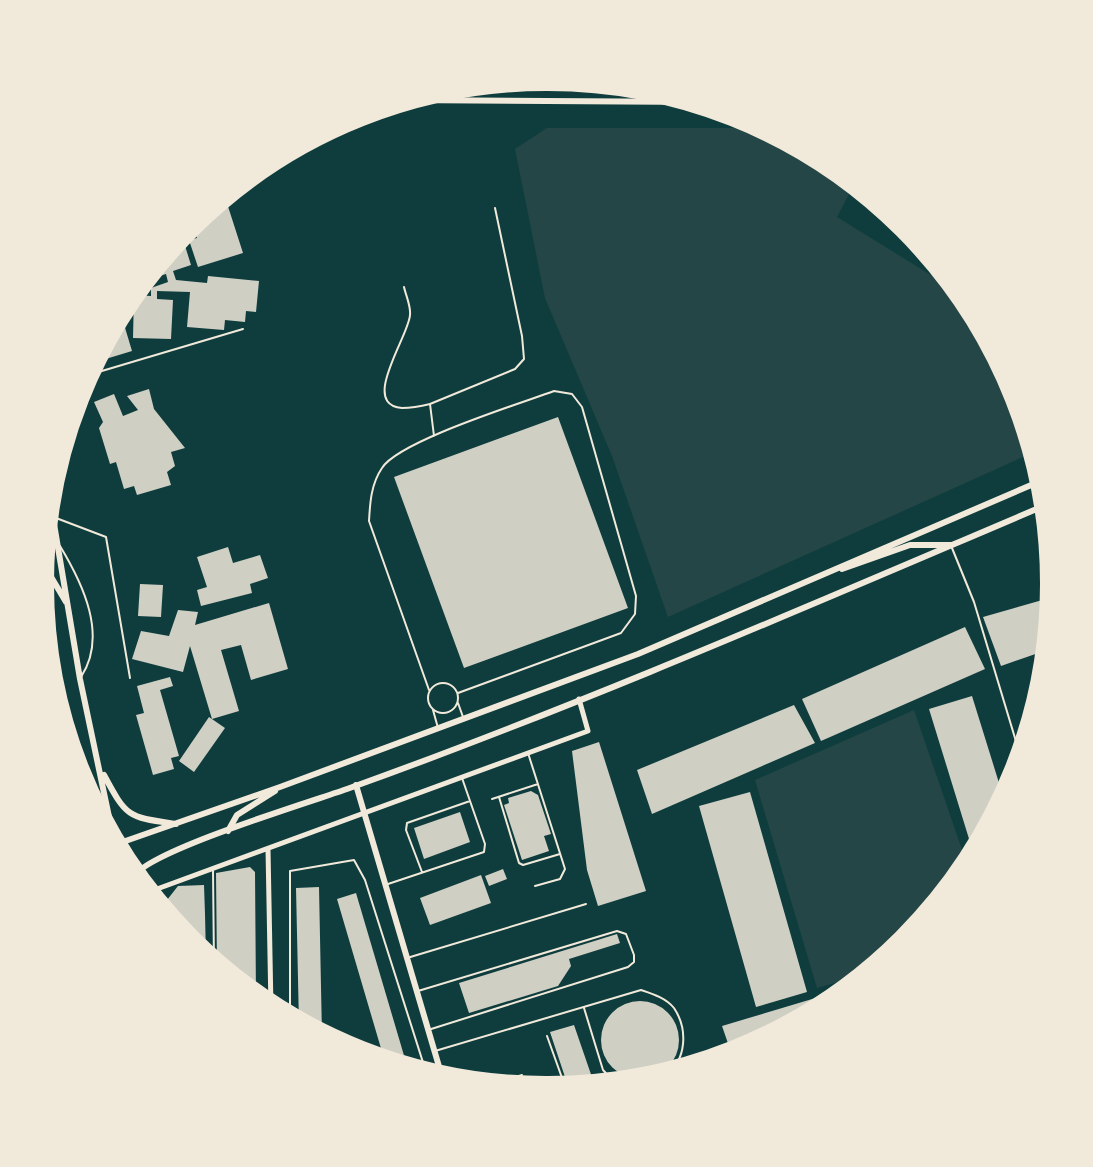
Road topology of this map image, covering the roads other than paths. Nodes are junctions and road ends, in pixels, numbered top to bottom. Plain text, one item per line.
1 (431, 100) edge
2 (669, 102) edge
3 (495, 208) dead end
4 (404, 287) dead end
5 (243, 329) dead end
6 (97, 372) edge
7 (430, 404) junction
8 (434, 436) junction
9 (1033, 484) edge
10 (1037, 509) edge
11 (54, 517) edge
12 (54, 522) edge
13 (57, 541) junction
14 (951, 545) junction
15 (50, 575) edge
16 (810, 581) junction
17 (68, 605) junction
18 (130, 678) dead end
19 (80, 679) junction
20 (429, 690) junction
21 (458, 693) junction
22 (579, 699) junction
23 (458, 703) junction
24 (432, 709) junction
25 (463, 718) junction
26 (438, 728) junction
27 (1017, 744) edge
28 (528, 753) junction
29 (100, 766) junction
30 (462, 778) junction
31 (538, 784) junction
32 (356, 785) junction
33 (280, 787) junction
34 (499, 797) junction
35 (492, 799) dead end
36 (470, 801) junction
37 (364, 813) junction
38 (111, 823) edge
39 (176, 824) junction
40 (228, 831) junction
41 (123, 844) edge
42 (268, 849) junction
43 (560, 854) junction
44 (140, 869) edge
45 (213, 869) junction
46 (422, 873) junction
47 (385, 884) junction
48 (535, 886) dead end
49 (156, 891) edge
50 (586, 904) dead end
51 (214, 952) edge
52 (407, 958) junction
53 (417, 992) junction
54 (272, 998) edge
55 (584, 1008) junction
56 (290, 1009) edge
57 (428, 1030) junction
58 (547, 1035) dead end
59 (435, 1051) junction
60 (677, 1063) edge
61 (424, 1065) edge
62 (440, 1069) edge
63 (522, 1075) dead end
64 (609, 1076) edge
65 (510, 1079) edge
66 (563, 1079) edge

1 - 2 street
3 - 7 lane
4 - 7 lane
5 - 6 lane
7 - 8 lane
8 - 20 lane
8 - 21 lane
9 - 16 street
10 - 14 street
11 - 18 lane
12 - 13 street
13 - 17 street
13 - 19 lane
14 - 16 street
14 - 22 street
14 - 27 lane
15 - 17 street
16 - 25 street
17 - 19 street
19 - 29 street
20 - 21 lane
20 - 24 lane
21 - 23 lane
22 - 28 street
22 - 32 street
23 - 24 lane
23 - 25 lane
24 - 26 lane
25 - 26 street
26 - 33 street
28 - 30 street
28 - 31 lane
29 - 38 street
29 - 39 street
30 - 36 lane
30 - 37 street
31 - 34 lane
31 - 43 lane
32 - 37 street
32 - 40 street
33 - 39 street
33 - 40 street
34 - 35 lane
34 - 43 lane
36 - 46 lane
36 - 46 lane
37 - 42 street
37 - 47 street
39 - 41 street
40 - 44 street
42 - 45 street
42 - 54 street
43 - 48 lane
45 - 49 street
45 - 51 lane
46 - 47 lane
47 - 52 street
50 - 52 lane
52 - 53 street
53 - 57 street
53 - 57 lane
55 - 59 lane
55 - 60 lane
55 - 64 lane
56 - 61 lane
57 - 59 street
58 - 66 lane
59 - 62 street
63 - 65 lane

